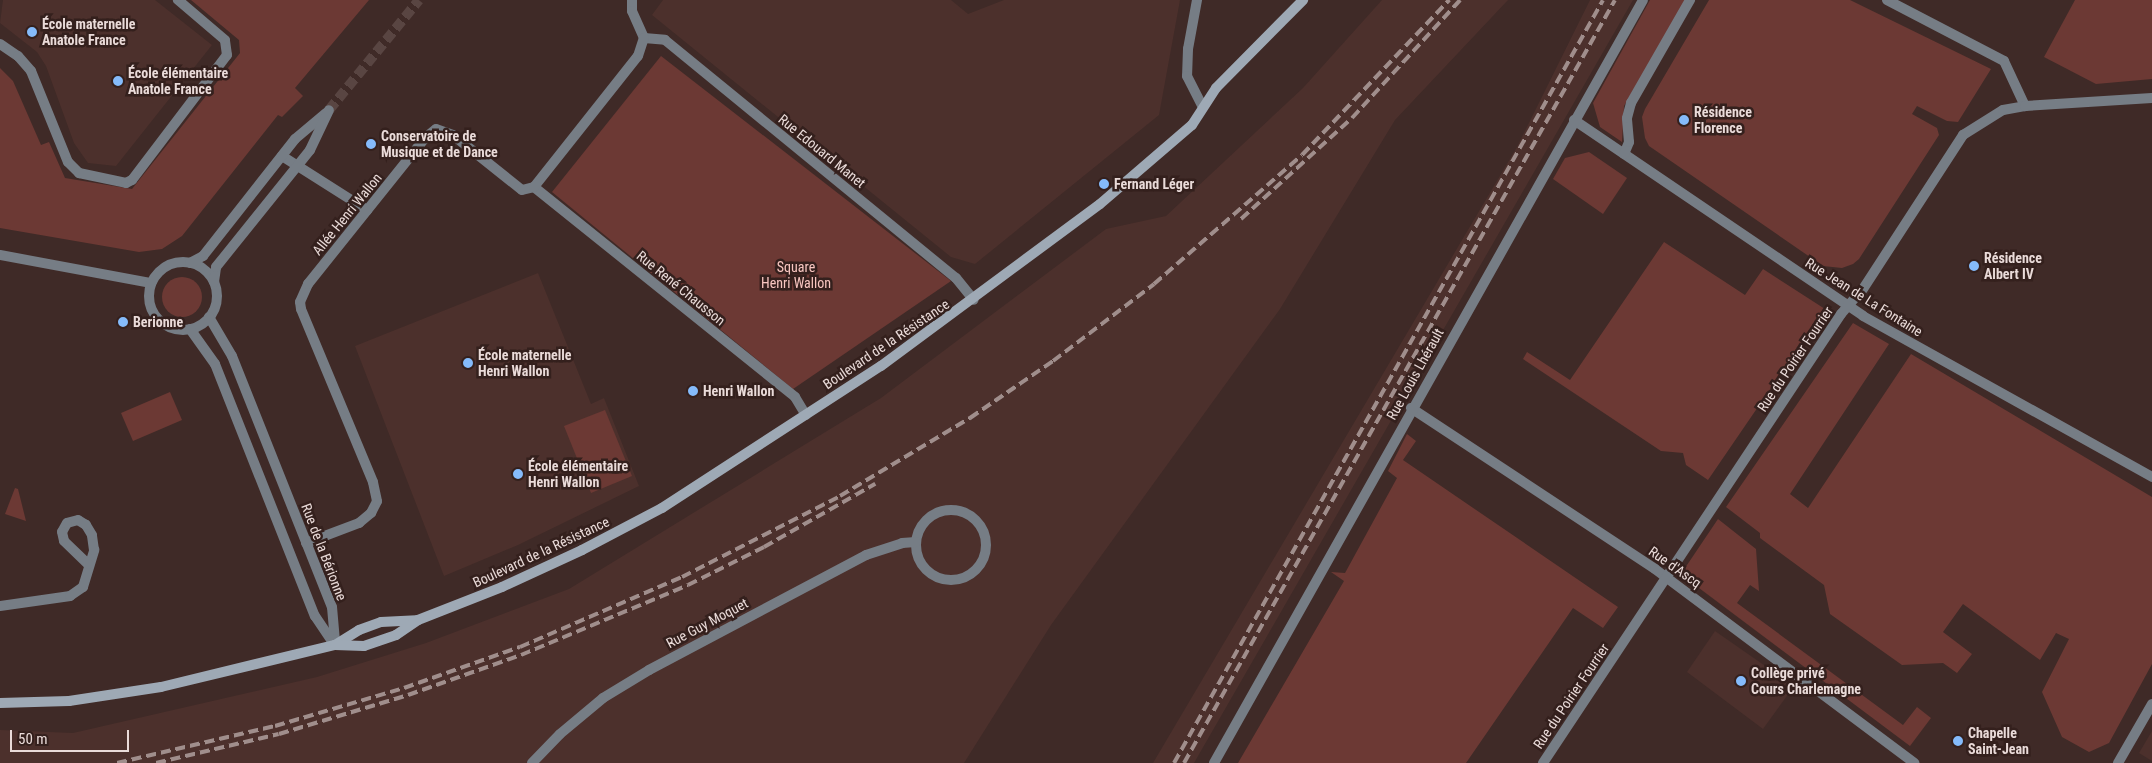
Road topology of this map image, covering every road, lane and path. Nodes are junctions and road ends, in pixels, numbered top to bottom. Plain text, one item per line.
1 (178, 0) edge
2 (632, 0) edge
3 (1197, 0) edge
4 (1303, 0) edge
5 (1643, 0) edge
6 (1690, 0) edge
7 (1887, 0) edge
8 (644, 38) junction
9 (0, 44) edge
10 (2152, 98) edge
11 (2024, 106) junction
12 (1203, 107) junction
13 (1574, 120) junction
14 (1624, 154) junction
15 (282, 156) junction
16 (296, 168) junction
17 (534, 187) junction
18 (367, 210) junction
19 (0, 255) edge
20 (190, 263) junction
21 (151, 282) junction
22 (214, 282) junction
23 (974, 300) junction
24 (1849, 306) junction
25 (209, 318) junction
26 (190, 329) junction
27 (1411, 408) junction
28 (806, 415) junction
29 (2152, 477) edge
30 (916, 542) junction
31 (306, 543) junction
32 (88, 564) dead end
33 (1665, 576) junction
34 (0, 606) edge
35 (418, 620) junction
36 (335, 645) junction
37 (0, 703) edge
38 (2152, 704) edge
39 (532, 763) edge
40 (1214, 763) edge
41 (1542, 763) edge
42 (1914, 763) edge
43 (2118, 763) edge

1 - 9 street
2 - 8 street
3 - 12 street
4 - 12 main road, Boulevard de la Résistance
5 - 13 street, Rue Louis Lhérault
6 - 14 street
7 - 11 street
8 - 17 street
8 - 23 street, Rue Edouard Manet
10 - 11 street, Rue du Poirier Fourrier
11 - 24 street, Rue du Poirier Fourrier
12 - 23 main road, Boulevard de la Résistance
13 - 14 street, Rue Jean de La Fontaine
13 - 27 street, Rue Louis Lhérault
14 - 24 street, Rue Jean de La Fontaine
15 - 16 street
15 - 16 street
15 - 20 street
16 - 18 street
16 - 22 street
17 - 18 street, Allée Henri Wallon
17 - 28 street, Rue René Chausson
18 - 31 street, Allée Henri Wallon
19 - 21 street
20 - 21 street
20 - 22 street
21 - 26 street
22 - 25 street
23 - 28 main road, Boulevard de la Résistance
24 - 29 street, Rue Jean de La Fontaine
24 - 33 street, Rue du Poirier Fourrier
25 - 26 street
25 - 31 street, Rue de la Bérionne
26 - 36 street
27 - 33 street, Rue d'Ascq
27 - 40 street, Rue Louis Lhérault
28 - 35 main road, Boulevard de la Résistance
30 - 30 street
30 - 39 street, Rue Guy Moquet
31 - 36 street, Rue de la Bérionne
32 - 34 street
33 - 41 street, Rue du Poirier Fourrier
33 - 42 street, Rue d'Ascq
35 - 36 main road, Boulevard de la Résistance
35 - 36 main road, Boulevard de la Résistance
36 - 37 main road, Boulevard de la Résistance
38 - 43 street

